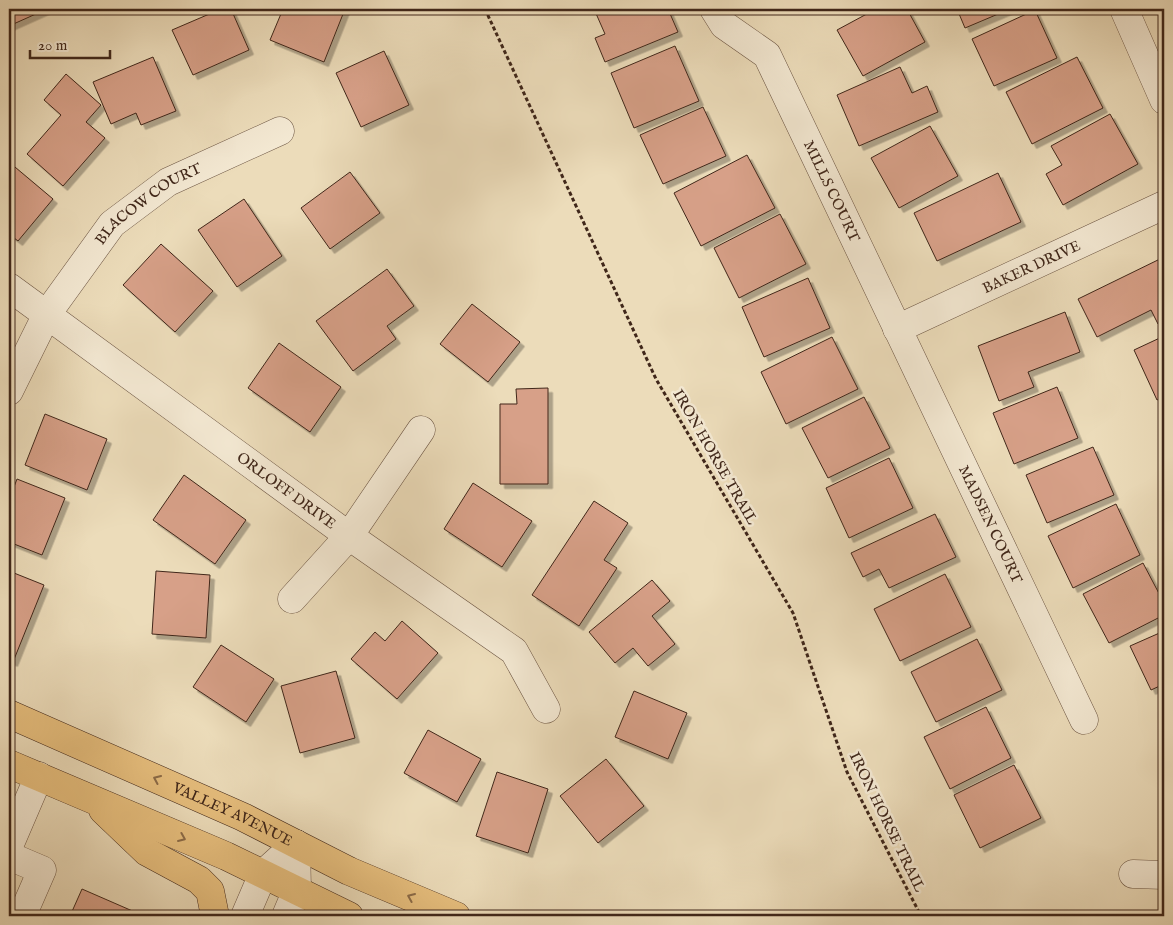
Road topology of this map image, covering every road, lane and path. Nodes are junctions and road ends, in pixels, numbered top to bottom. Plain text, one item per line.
1 (485, 9) edge
2 (714, 9) edge
3 (1124, 9) edge
4 (1164, 100) edge
5 (280, 130) dead end
6 (1164, 205) edge
7 (9, 287) edge
8 (47, 314) junction
9 (897, 329) junction
10 (9, 391) edge
11 (422, 430) dead end
12 (349, 536) junction
13 (292, 599) dead end
14 (546, 709) dead end
15 (9, 714) edge
16 (1084, 720) dead end
17 (9, 764) edge
18 (39, 776) junction
19 (91, 798) junction
20 (296, 844) junction
21 (9, 846) edge
22 (9, 856) edge
23 (263, 874) junction
24 (1133, 874) dead end
25 (1164, 875) edge
26 (297, 890) junction
27 (22, 916) edge
28 (214, 916) edge
29 (245, 916) edge
30 (286, 916) edge
31 (349, 916) edge
32 (456, 916) edge
33 (921, 916) edge

1 - 33 path, IRON HORSE TRAIL
2 - 9 street, MILLS COURT
3 - 4 street
5 - 8 street, BLACOW COURT
6 - 9 street, BAKER DRIVE
7 - 8 street, ORLOFF DRIVE
8 - 10 street, BLACOW COURT
8 - 12 street, ORLOFF DRIVE
9 - 16 street, MADSEN COURT
11 - 12 street
12 - 13 street
12 - 14 street, ORLOFF DRIVE
20 -> 15 main road, VALLEY AVENUE
17 - 18 main road
18 - 19 main road
18 - 21 street
19 -> 23 main road
19 - 28 main road
20 - 23 street
20 - 26 street
32 -> 20 main road, VALLEY AVENUE
22 - 27 street
23 - 26 main road
23 - 29 street
24 - 25 street
26 - 30 street
26 - 31 main road

